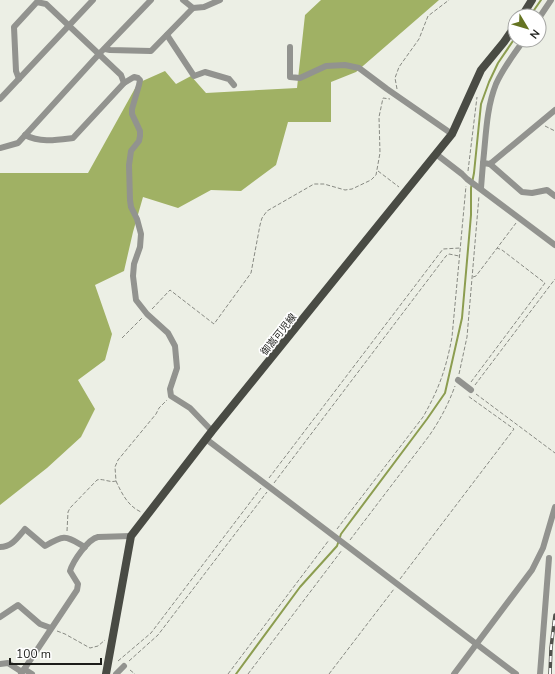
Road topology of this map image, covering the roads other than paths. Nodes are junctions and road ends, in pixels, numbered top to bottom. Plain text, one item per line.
1 (93, 0) edge
2 (151, 0) edge
3 (183, 0) edge
4 (220, 0) edge
5 (48, 2) edge
6 (193, 8) junction
7 (69, 26) junction
8 (167, 35) junction
9 (507, 38) edge
10 (290, 48) dead end
11 (518, 48) edge
12 (102, 51) junction
13 (19, 79) junction
14 (124, 83) junction
15 (234, 85) dead end
16 (0, 99) edge
17 (555, 110) edge
18 (25, 134) junction
19 (452, 134) junction
20 (0, 148) edge
21 (436, 154) junction
22 (487, 163) junction
23 (478, 187) junction
24 (555, 196) edge
25 (555, 245) edge
26 (458, 380) road end
27 (468, 391) road end
28 (212, 431) junction
29 (206, 439) junction
30 (555, 507) edge
31 (131, 536) junction
32 (0, 547) edge
33 (85, 547) junction
34 (550, 558) dead end
35 (0, 617) edge
36 (51, 628) junction
37 (476, 644) junction
38 (0, 664) edge
39 (124, 666) road end
40 (23, 672) edge
41 (32, 674) edge
42 (106, 674) edge
43 (116, 674) edge
44 (454, 674) edge
45 (516, 674) edge
46 (540, 674) edge

1 - 7 street
2 - 12 street
3 - 6 street
4 - 6 street
5 - 7 street
5 - 13 street
6 - 8 street
7 - 12 street
7 - 13 street
8 - 12 street
8 - 15 street
9 - 19 main road, 御嵩可児線
10 - 19 street
11 - 22 street
12 - 14 street
12 - 18 street
13 - 16 street
14 - 18 street
14 - 28 street
17 - 22 street
18 - 20 street
19 - 21 main road, 御嵩可児線
21 - 23 street
21 - 28 main road, 御嵩可児線
22 - 23 street
22 - 24 street
23 - 25 street
26 - 27 street
28 - 29 main road, 御嵩可児線
29 - 31 main road, 御嵩可児線
29 - 37 street
30 - 37 street
31 - 33 street
31 - 42 main road, 御嵩可児線
32 - 33 street
33 - 36 street
34 - 46 street
35 - 36 street
36 - 40 street
37 - 44 street
37 - 45 street
38 - 40 street
39 - 43 street
40 - 41 street

